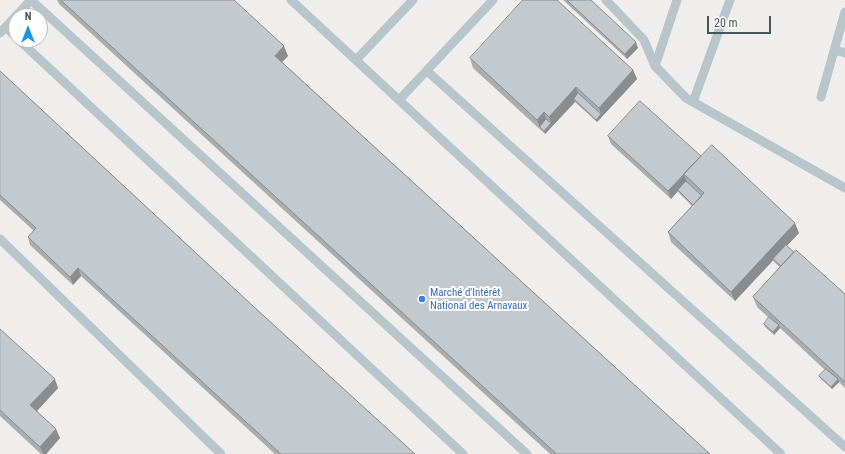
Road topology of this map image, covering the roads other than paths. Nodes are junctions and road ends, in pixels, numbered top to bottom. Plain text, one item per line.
1 (30, 0) edge
2 (291, 0) edge
3 (413, 0) edge
4 (493, 0) edge
5 (606, 0) edge
6 (677, 0) edge
7 (730, 0) edge
8 (845, 12) edge
9 (3, 30) edge
10 (28, 48) edge
11 (835, 50) junction
12 (845, 53) edge
13 (356, 60) junction
14 (655, 66) junction
15 (427, 71) junction
16 (821, 96) dead end
17 (399, 100) junction
18 (693, 102) junction
19 (845, 188) edge
20 (0, 239) edge
21 (845, 447) edge
22 (221, 454) edge
23 (463, 454) edge
24 (527, 454) edge
25 (781, 454) edge

1 - 9 lane
1 - 24 lane
2 - 13 lane
3 - 13 lane
4 - 15 lane
5 - 14 lane
6 - 14 lane
7 - 18 lane
8 - 11 lane
10 - 23 lane
11 - 12 lane
11 - 16 lane
13 - 17 lane
14 - 18 lane
15 - 17 lane
15 - 21 lane
17 - 25 lane
18 - 19 lane
20 - 22 lane

